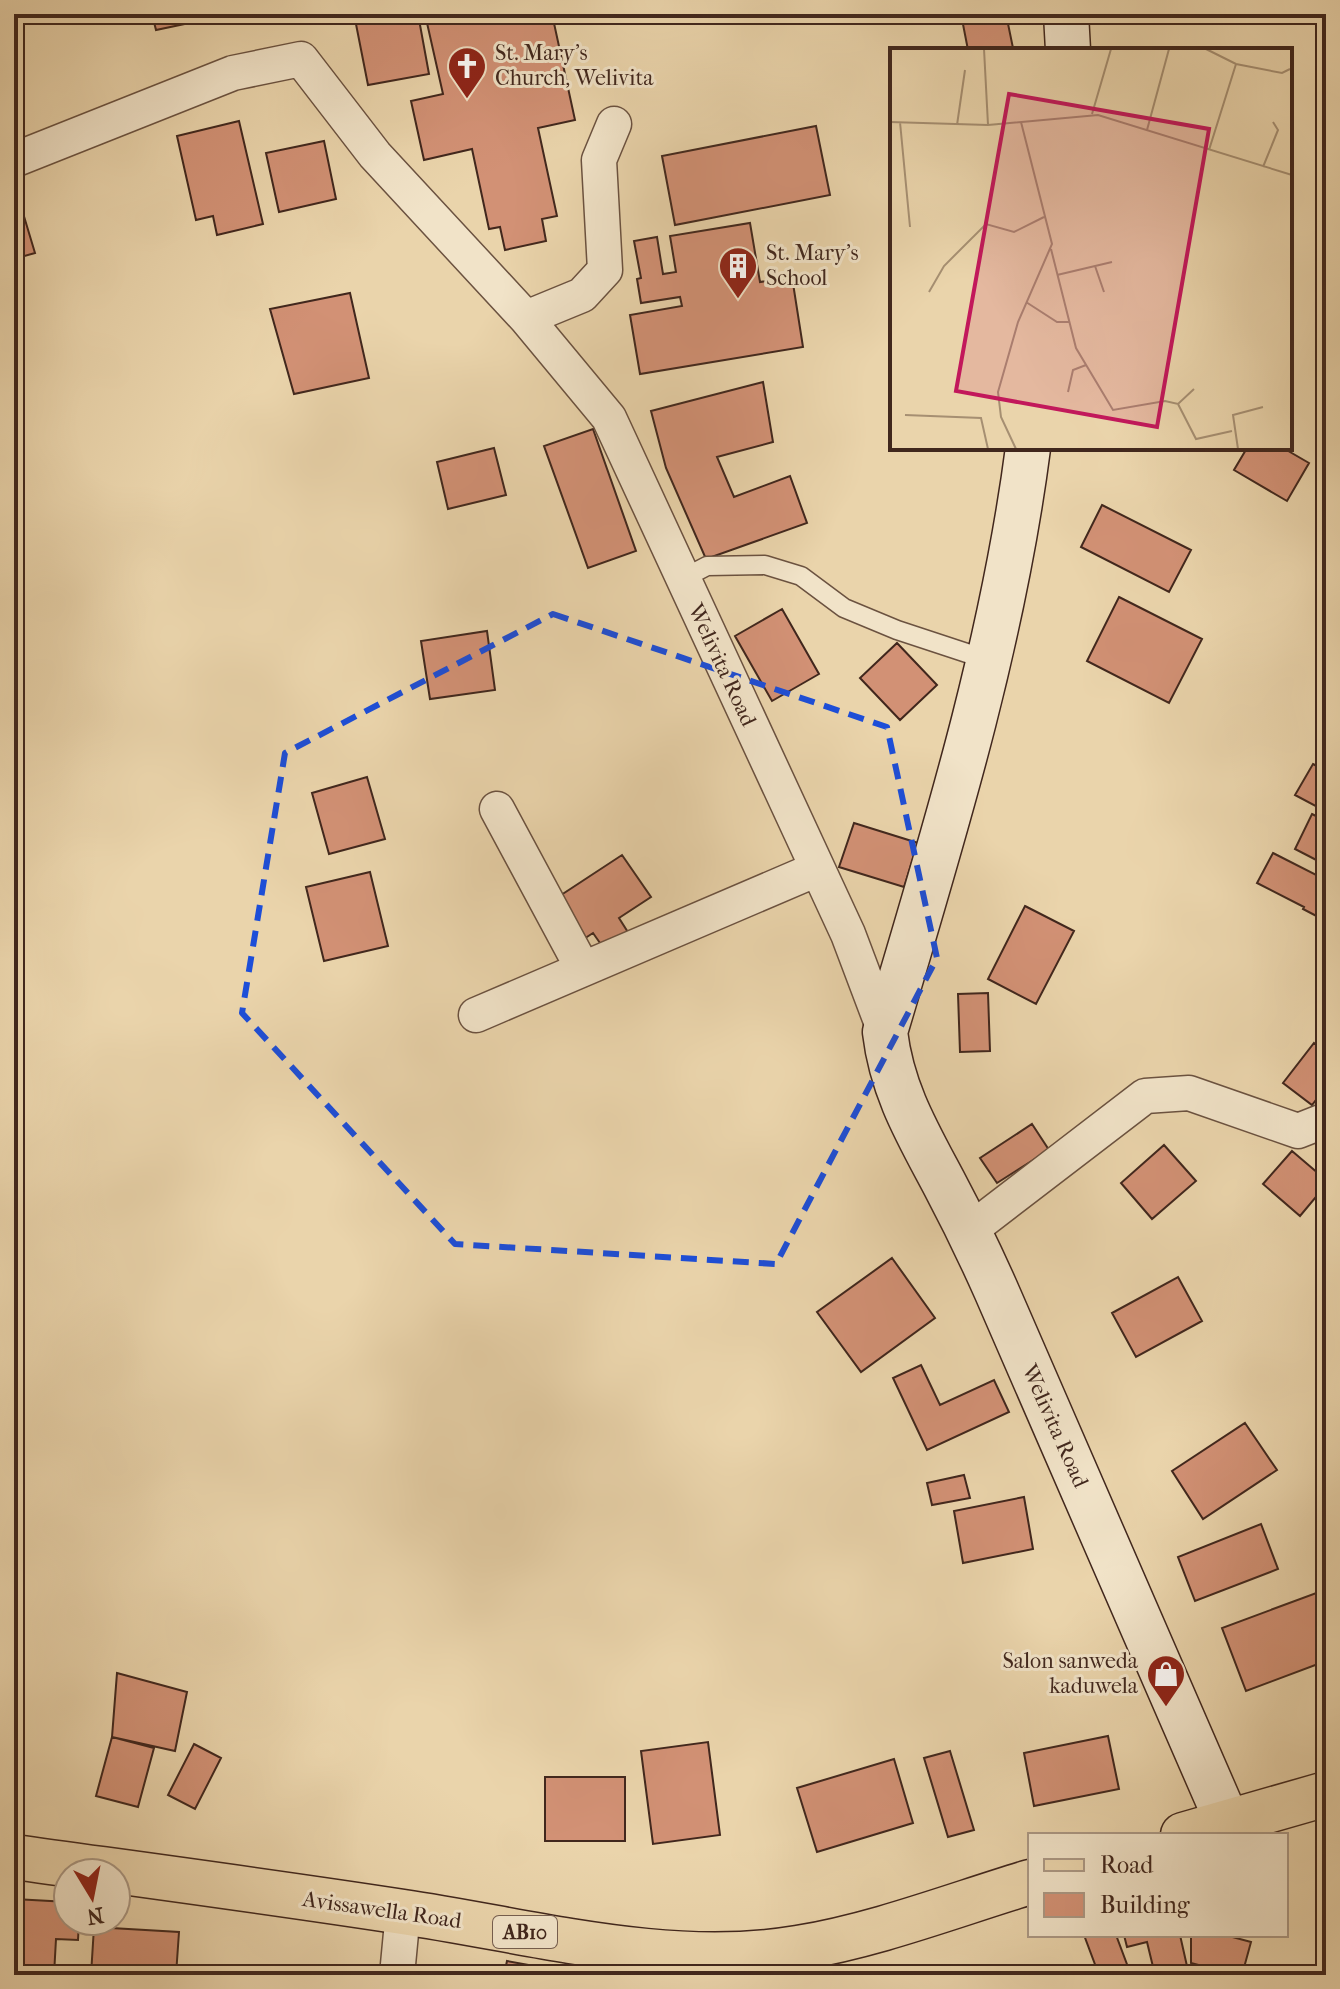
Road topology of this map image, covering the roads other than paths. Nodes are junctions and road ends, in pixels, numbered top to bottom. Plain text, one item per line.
1 (1066, 14) edge
2 (1068, 48) edge
3 (614, 124) dead end
4 (14, 160) edge
5 (526, 318) junction
6 (1028, 450) edge
7 (682, 579) junction
8 (988, 660) junction
9 (497, 809) dead end
10 (817, 869) junction
11 (583, 969) junction
12 (476, 1015) dead end
13 (885, 1032) junction
14 (1326, 1120) edge
15 (969, 1231) junction
16 (1326, 1794) edge
17 (1227, 1821) junction
18 (1189, 1833) edge
19 (14, 1857) edge
20 (1028, 1883) edge
21 (403, 1912) junction
22 (771, 1963) edge
23 (397, 1975) edge

1 - 2 street
3 - 5 street
4 - 5 street, Welivita Road
5 - 7 street, Welivita Road
6 - 8 street, Welivita Road
7 - 8 lane
7 - 10 street, Welivita Road
8 - 13 street, Welivita Road
9 - 11 street
10 - 11 street
10 - 13 street, Welivita Road
11 - 12 street
13 - 15 street, Welivita Road
14 - 15 street
15 - 17 street, Welivita Road
16 - 17 main road
17 - 18 main road
19 - 21 main road, Avissawella Road / AB10
20 - 22 main road, Avissawella Road / AB10
21 - 22 main road, Avissawella Road / AB10
21 - 23 street

